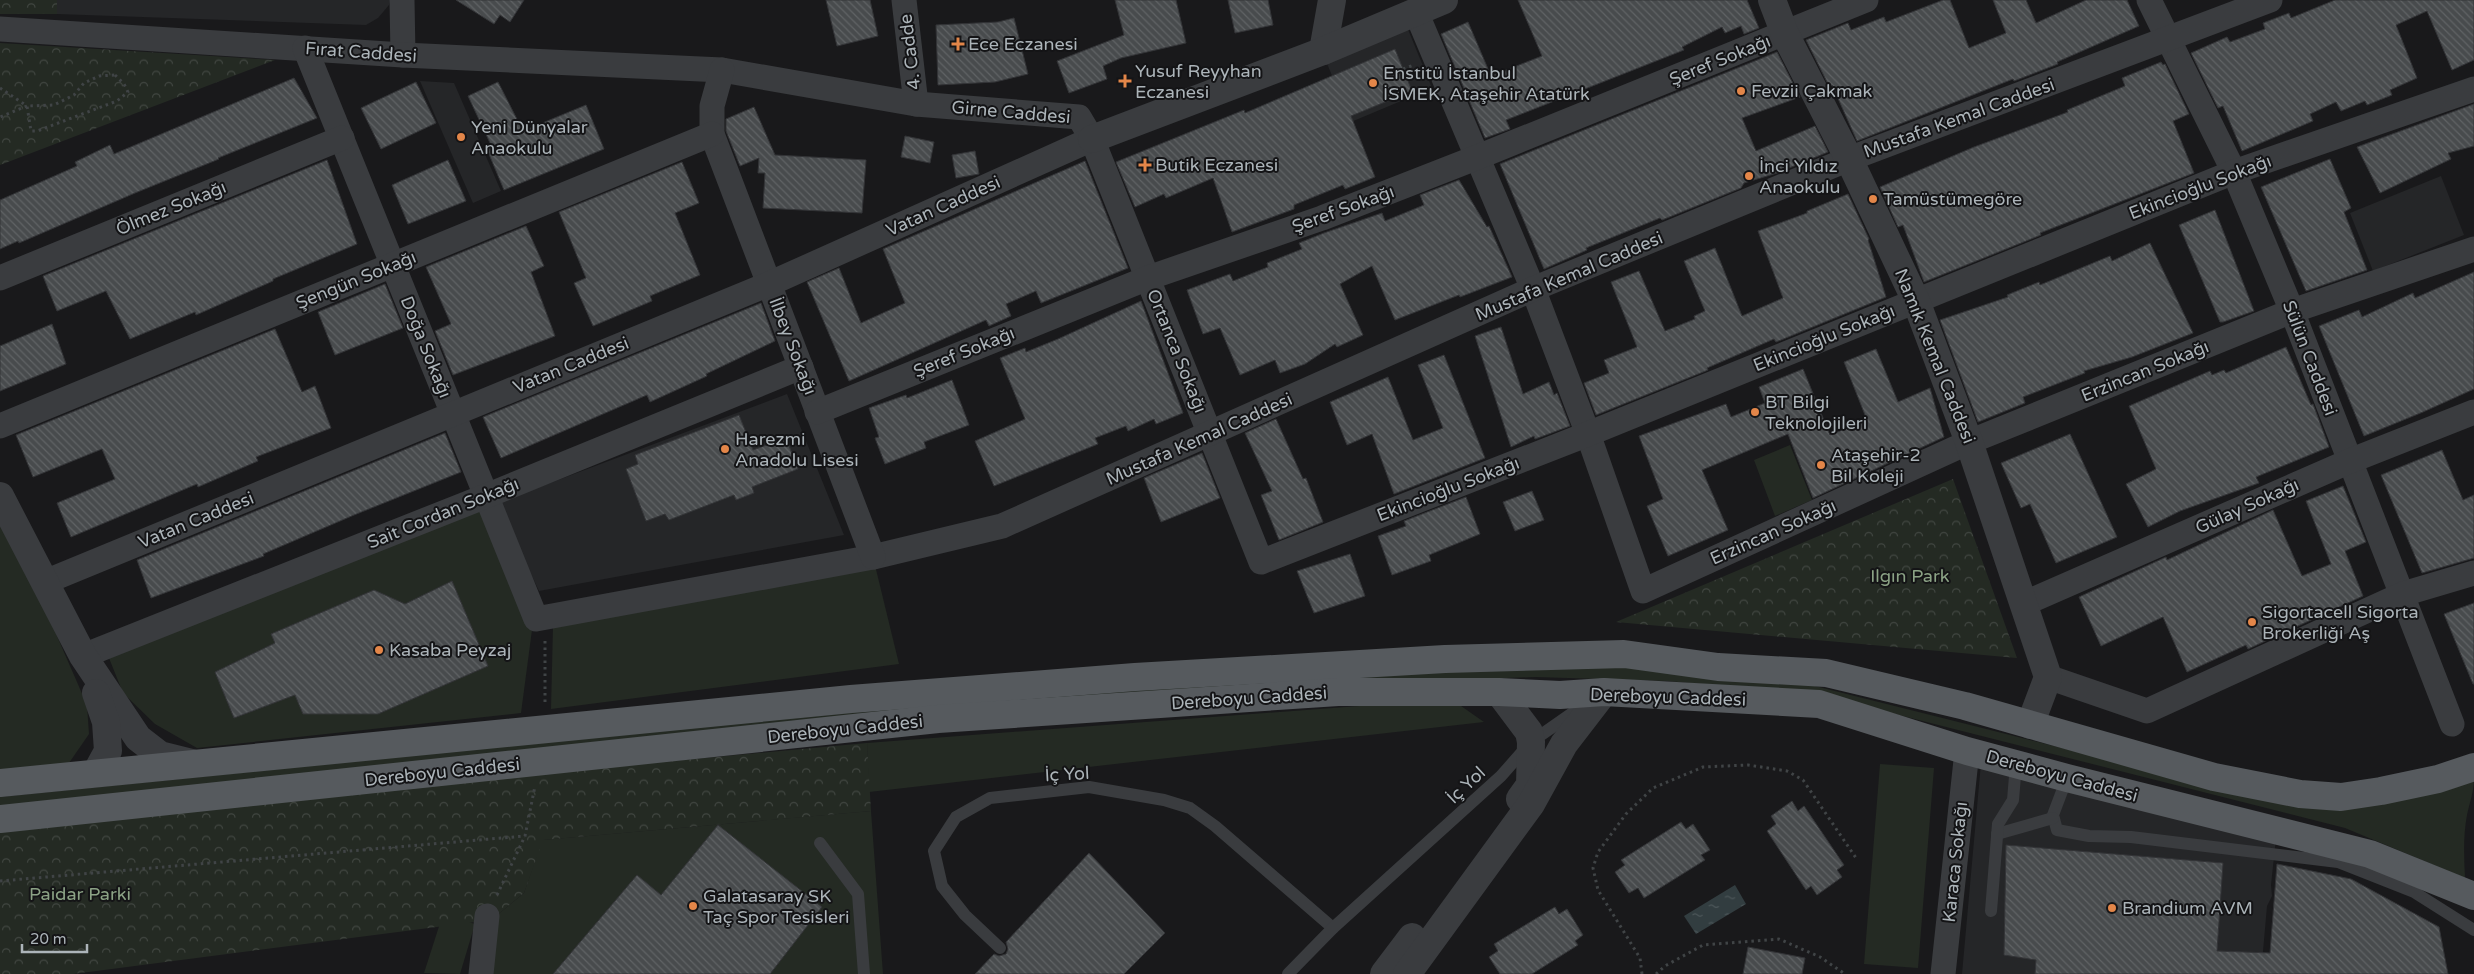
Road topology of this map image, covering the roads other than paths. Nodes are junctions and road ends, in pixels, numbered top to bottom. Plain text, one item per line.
1 (402, 0) edge
2 (904, 0) edge
3 (1332, 0) edge
4 (1444, 0) edge
5 (1772, 0) edge
6 (1866, 0) edge
7 (2149, 0) edge
8 (2270, 0) edge
9 (1416, 12) junction
10 (0, 29) edge
11 (1786, 34) junction
12 (2169, 40) junction
13 (306, 48) junction
14 (1323, 51) junction
15 (404, 55) junction
16 (722, 70) junction
17 (2474, 89) edge
18 (916, 104) junction
19 (712, 134) junction
20 (342, 138) junction
21 (1092, 139) junction
22 (1478, 157) junction
23 (1849, 159) junction
24 (2234, 172) junction
25 (2474, 249) edge
26 (393, 265) junction
27 (0, 278) edge
28 (1148, 278) junction
29 (769, 284) junction
30 (1533, 289) junction
31 (1916, 301) junction
32 (2292, 310) junction
33 (801, 367) junction
34 (817, 412) junction
35 (2474, 412) edge
36 (453, 414) junction
37 (0, 426) edge
38 (1588, 434) junction
39 (1210, 435) junction
40 (1969, 442) junction
41 (2350, 461) junction
42 (0, 496) edge
43 (486, 496) junction
44 (873, 557) junction
45 (1261, 562) joint
46 (2474, 573) edge
47 (45, 582) junction
48 (2403, 594) junction
49 (2023, 604) junction
50 (540, 618) joint
51 (83, 656) junction
52 (2048, 677) junction
53 (1499, 692) junction
54 (1604, 692) junction
55 (2452, 724) dead end
56 (2030, 725) junction
57 (1531, 742) junction
58 (1967, 751) junction
59 (192, 763) junction
60 (2016, 764) junction
61 (2474, 767) edge
62 (96, 772) junction
63 (2067, 778) junction
64 (0, 783) edge
65 (2053, 818) junction
66 (0, 819) edge
67 (1997, 834) junction
68 (820, 843) dead end
69 (2474, 896) edge
70 (1991, 911) dead end
71 (487, 916) road end
72 (1333, 928) junction
73 (2474, 930) edge
74 (1000, 948) dead end
75 (481, 974) edge
76 (864, 974) edge
77 (1288, 974) edge
78 (1384, 974) edge
79 (1407, 974) edge
80 (1943, 974) edge

1 - 15 street
2 - 18 street, 4. Cadde
3 - 14 street
4 - 9 street, Girne Caddesi
5 - 11 street, Namık Kemal Caddesi
6 - 11 street, Şeref Sokağı
7 - 12 street, Sülün Caddesi
8 - 12 street, Mustafa Kemal Caddesi
9 - 14 street, Girne Caddesi
9 - 22 street, Erzincan Sokağı
10 - 13 street, Fırat Caddesi
11 - 22 street, Şeref Sokağı
11 - 23 street, Namık Kemal Caddesi
12 - 23 street, Mustafa Kemal Caddesi
12 - 24 street, Sülün Caddesi
13 - 15 street, Fırat Caddesi
13 - 20 street, Doğa Sokağı
14 - 21 street, Girne Caddesi
15 - 16 street, Fırat Caddesi
16 - 18 street, Girne Caddesi
16 - 19 street
17 - 24 street, Ekincioğlu Sokağı
18 - 21 street, Girne Caddesi
19 - 26 street, Şengün Sokağı
19 - 29 street, İlbey Sokağı
20 - 26 street, Doğa Sokağı
20 - 27 street, Ölmez Sokağı
21 - 28 street, Ortanca Sokağı
21 - 29 street, Vatan Caddesi
22 - 28 street, Şeref Sokağı
22 - 30 street, Erzincan Sokağı
23 - 30 street, Mustafa Kemal Caddesi
23 - 31 street, Namık Kemal Caddesi
24 - 31 street, Ekincioğlu Sokağı
24 - 32 street, Sülün Caddesi
25 - 32 street, Erzincan Sokağı
26 - 36 street, Doğa Sokağı
26 - 37 street, Şengün Sokağı
28 - 34 street, Şeref Sokağı
28 - 39 street, Ortanca Sokağı
29 - 33 street, İlbey Sokağı
29 - 36 street, Vatan Caddesi
30 - 38 street, Erzincan Sokağı
30 - 39 street, Mustafa Kemal Caddesi
31 - 38 street, Ekincioğlu Sokağı
31 - 40 street, Namık Kemal Caddesi
32 - 40 street, Erzincan Sokağı
32 - 41 street, Sülün Caddesi
33 - 34 street, İlbey Sokağı
33 - 43 street, Sait Cordan Sokağı
34 - 44 street, İlbey Sokağı
35 - 41 street, Gülay Sokağı
36 - 43 street, Doğa Sokağı
36 - 47 street, Vatan Caddesi
38 - 40 street, Erzincan Sokağı
38 - 45 street, Ekincioğlu Sokağı
39 - 44 street, Mustafa Kemal Caddesi
39 - 45 street, Ortanca Sokağı
40 - 49 street, Namık Kemal Caddesi
41 - 48 street, Sülün Caddesi
41 - 49 street, Gülay Sokağı
42 - 47 street
43 - 50 street, Doğa Sokağı
43 - 51 street, Sait Cordan Sokağı
44 - 50 street, Mustafa Kemal Caddesi
46 - 48 street
47 - 51 street
48 - 52 street
48 - 55 street, Sülün Caddesi
49 - 52 street, Namık Kemal Caddesi
51 - 59 street
51 - 62 street
52 - 56 street
53 - 54 main road, Dereboyu Caddesi
53 - 57 street
53 - 66 main road, Dereboyu Caddesi
54 - 57 lane, İç Yol
54 - 58 main road, Dereboyu Caddesi
54 - 79 street
56 - 59 main road, Dereboyu Caddesi
56 - 61 main road, Dereboyu Caddesi
57 - 72 lane, İç Yol
57 - 78 street
58 - 60 main road, Dereboyu Caddesi
58 - 80 street, Karaca Sokağı
59 - 62 main road, Dereboyu Caddesi
60 - 63 main road, Dereboyu Caddesi
60 - 67 lane
62 - 64 main road, Dereboyu Caddesi
63 - 65 lane
63 - 69 main road, Dereboyu Caddesi
65 - 67 lane
65 - 73 lane
67 - 70 lane
68 - 76 lane
71 - 75 street
72 - 74 lane, İç Yol
72 - 77 lane, İç Yol

